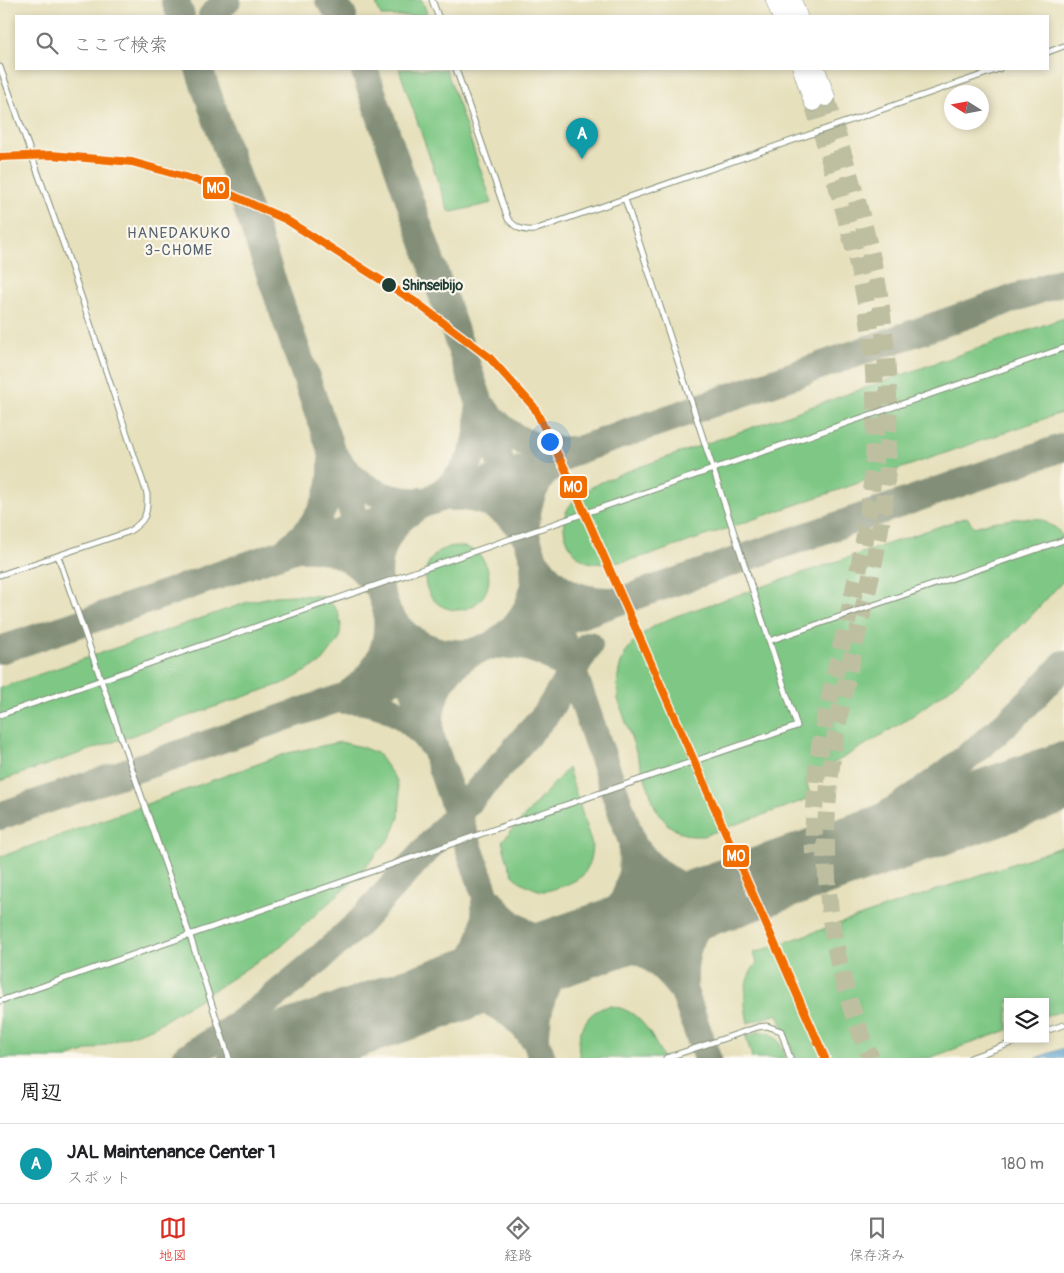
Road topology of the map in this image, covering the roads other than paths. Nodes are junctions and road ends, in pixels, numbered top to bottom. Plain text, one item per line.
1 (432, 0) edge
2 (775, 0) edge
3 (792, 0) edge
4 (438, 15) edge
5 (781, 15) edge
6 (798, 15) edge
7 (1064, 46) edge
8 (1049, 52) edge
9 (0, 67) edge
10 (456, 70) edge
11 (803, 70) edge
12 (816, 70) edge
13 (997, 70) edge
14 (625, 199) junction
15 (1064, 348) edge
16 (713, 468) junction
17 (1064, 540) edge
18 (58, 556) junction
19 (0, 575) edge
20 (770, 642) junction
21 (101, 680) junction
22 (0, 715) edge
23 (190, 936) junction
24 (0, 1001) edge
25 (1064, 1025) edge
26 (1049, 1030) edge
27 (1012, 1043) edge
28 (229, 1058) edge
29 (666, 1058) edge
30 (790, 1058) edge
31 (970, 1058) edge

1 - 4 lane
2 - 5 highway
3 - 6 highway
7 - 8 lane
9 - 18 lane
10 - 14 lane
11 - 12 highway
13 - 14 lane
14 - 16 lane
15 - 16 lane
16 - 20 lane
16 - 21 lane
17 - 20 lane
18 - 19 lane
18 - 21 lane
20 - 23 lane
21 - 22 lane
21 - 23 lane
23 - 24 lane
23 - 28 lane
25 - 26 lane
27 - 31 lane
29 - 30 lane

